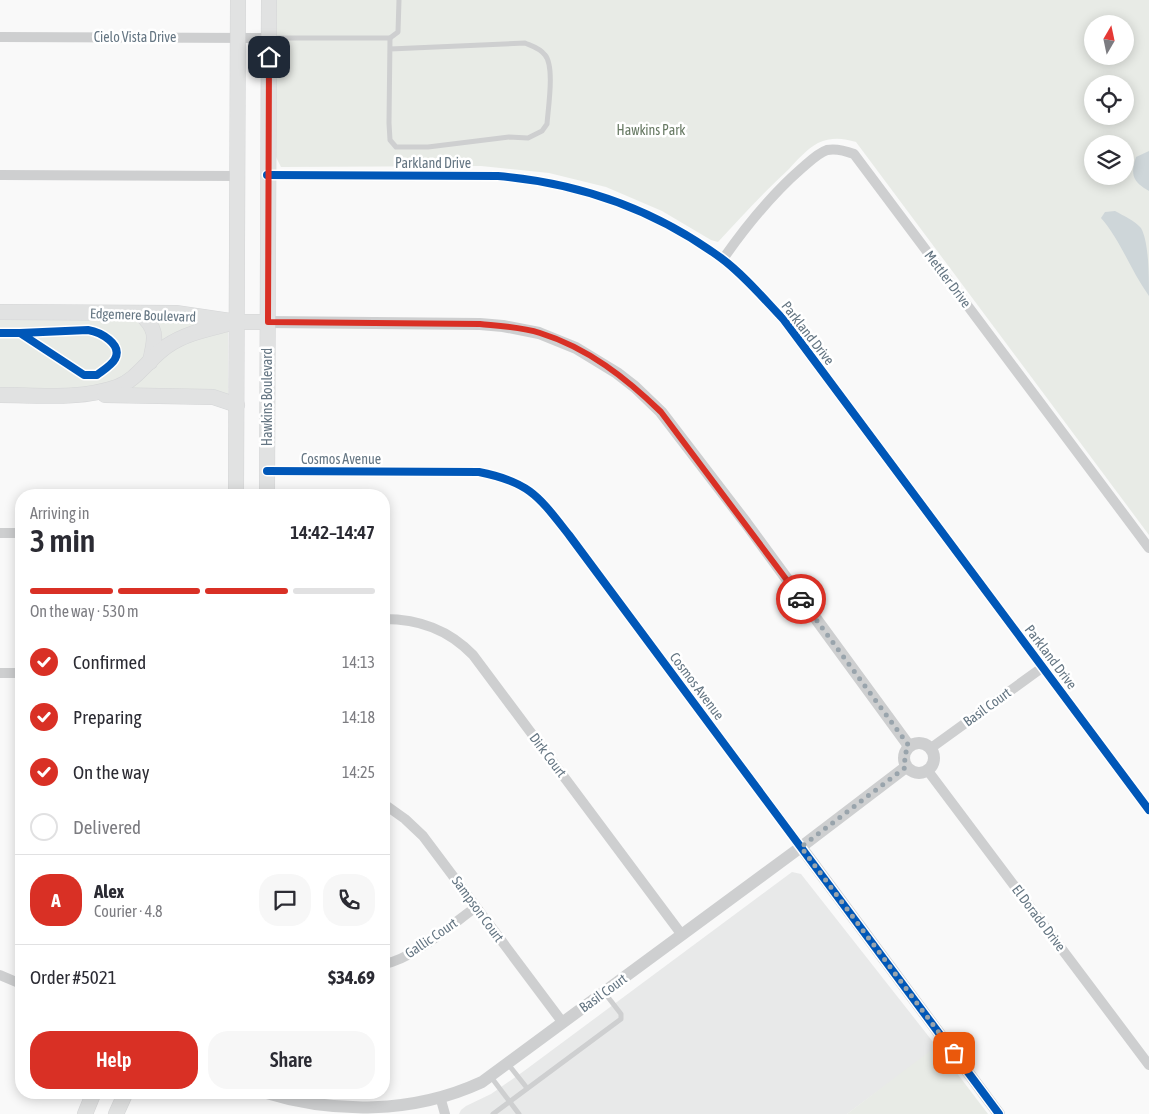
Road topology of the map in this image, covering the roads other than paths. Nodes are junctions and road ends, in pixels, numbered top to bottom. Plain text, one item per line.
1 (238, 0) edge
2 (269, 0) edge
3 (399, 0) edge
4 (0, 37) edge
5 (238, 38) junction
6 (269, 38) junction
7 (390, 38) junction
8 (390, 49) junction
9 (0, 175) edge
10 (267, 175) junction
11 (238, 176) junction
12 (723, 259) junction
13 (0, 312) edge
14 (140, 313) junction
15 (237, 322) junction
16 (268, 322) junction
17 (150, 362) junction
18 (0, 395) edge
19 (86, 395) junction
20 (237, 404) junction
21 (267, 471) junction
22 (236, 489) edge
23 (267, 489) edge
24 (0, 533) edge
25 (15, 533) edge
26 (1149, 548) edge
27 (390, 619) edge
28 (1043, 667) junction
29 (0, 673) edge
30 (15, 673) edge
31 (909, 746) junction
32 (931, 748) junction
33 (906, 767) junction
34 (928, 771) junction
35 (390, 808) edge
36 (1149, 810) edge
37 (801, 847) junction
38 (476, 907) junction
39 (682, 935) junction
40 (390, 962) edge
41 (0, 975) edge
42 (15, 981) edge
43 (604, 992) junction
44 (563, 1023) junction
45 (508, 1063) junction
46 (1149, 1065) edge
47 (491, 1076) junction
48 (527, 1088) junction
49 (91, 1099) edge
50 (123, 1099) edge
51 (283, 1099) edge
52 (441, 1100) junction
53 (509, 1101) junction
54 (85, 1114) edge
55 (116, 1114) edge
56 (445, 1114) edge
57 (493, 1114) edge
58 (519, 1114) edge
59 (999, 1114) edge

1 - 5 main road
2 - 6 main road, Hawkins Boulevard
3 - 7 lane
4 - 5 street, Cielo Vista Drive
5 - 6 street, Cielo Vista Drive
5 - 11 main road
6 - 7 lane
6 - 10 main road, Hawkins Boulevard
7 - 8 lane
8 - 8 lane
9 - 11 street
10 - 12 street, Parkland Drive
10 - 16 main road, Hawkins Boulevard
11 - 15 main road
12 - 26 street, Mettler Drive
12 - 28 street, Parkland Drive
13 - 14 main road, Edgemere Boulevard
14 - 15 main road, Edgemere Boulevard
14 - 17 main road
15 - 16 main road
15 - 17 main road, Edgemere Boulevard
15 - 20 main road
16 - 21 main road, Hawkins Boulevard
16 - 31 street
17 - 19 main road, Edgemere Boulevard
18 - 19 main road, Edgemere Boulevard
19 - 20 main road
20 - 22 main road
21 - 23 main road, Hawkins Boulevard
21 - 37 street, Cosmos Avenue
24 - 25 street
27 - 39 street, Dirk Court
28 - 32 street, Basil Court
28 - 36 street, Parkland Drive
29 - 30 street
31 - 32 street
31 - 33 street
32 - 34 street
33 - 34 street
33 - 37 street, Basil Court
34 - 46 street, El Dorado Drive
35 - 38 street, Sampson Court
37 - 39 street, Basil Court
37 - 59 street, Cosmos Avenue
38 - 40 street, Gallic Court
38 - 44 street, Sampson Court
39 - 43 street, Basil Court
41 - 42 street
43 - 44 street, Basil Court
43 - 48 lane
44 - 45 street, Basil Court
45 - 47 street, Basil Court
45 - 48 lane
47 - 52 street, Basil Court
47 - 53 lane
48 - 53 lane
49 - 54 main road
50 - 55 main road
51 - 52 street, Basil Court
52 - 56 street
53 - 57 lane
53 - 58 lane

